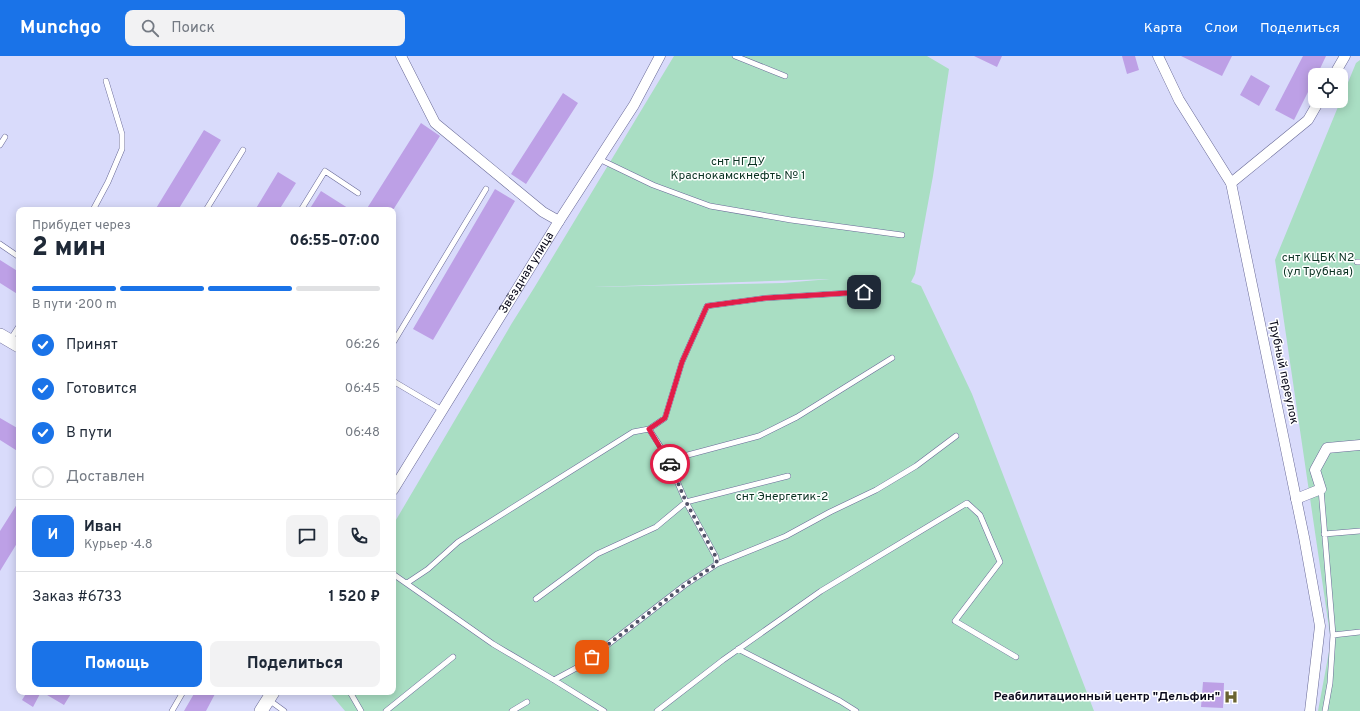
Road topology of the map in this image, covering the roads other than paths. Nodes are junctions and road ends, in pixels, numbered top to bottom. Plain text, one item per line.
1 (401, 56) edge
2 (660, 56) edge
3 (735, 56) edge
4 (1158, 56) edge
5 (1345, 56) edge
6 (1338, 68) edge
7 (785, 76) dead end
8 (106, 81) dead end
9 (1315, 108) edge
10 (5, 137) dead end
11 (0, 145) edge
12 (243, 150) dead end
13 (599, 159) junction
14 (1231, 183) junction
15 (486, 189) dead end
16 (358, 193) dead end
17 (94, 207) edge
18 (208, 207) edge
19 (303, 207) edge
20 (559, 221) junction
21 (902, 235) dead end
22 (0, 244) edge
23 (16, 255) edge
24 (864, 292) dead end
25 (16, 330) edge
26 (396, 338) edge
27 (9, 340) edge
28 (892, 358) dead end
29 (396, 383) edge
30 (442, 410) junction
31 (649, 429) junction
32 (956, 436) dead end
33 (1360, 445) edge
34 (669, 460) junction
35 (788, 476) dead end
36 (396, 485) edge
37 (1321, 489) junction
38 (1296, 500) junction
39 (686, 502) junction
40 (1360, 531) edge
41 (1324, 534) junction
42 (717, 564) junction
43 (396, 576) edge
44 (407, 583) junction
45 (536, 599) dead end
46 (1360, 632) edge
47 (1333, 635) junction
48 (738, 649) junction
49 (453, 657) dead end
50 (1016, 657) dead end
51 (554, 680) junction
52 (181, 695) edge
53 (352, 695) edge
54 (268, 701) edge
55 (527, 702) dead end
56 (172, 711) edge
57 (284, 711) edge
58 (361, 711) edge
59 (386, 711) edge
60 (512, 711) edge
61 (604, 711) edge
62 (656, 711) edge
63 (856, 711) edge
64 (1310, 711) edge
65 (1325, 711) edge

1 - 20 street
2 - 13 street, Звёздная улица
3 - 7 lane
4 - 14 street, Трубный переулок
5 - 6 street
8 - 17 lane
9 - 14 street
10 - 11 lane
12 - 18 lane
13 - 20 street, Звёздная улица
13 - 21 lane
14 - 38 street, Трубный переулок
15 - 26 lane
16 - 19 lane
20 - 30 street, Звёздная улица
22 - 23 lane
24 - 31 lane
25 - 27 lane
28 - 34 lane
29 - 30 lane
30 - 36 street, Звёздная улица
31 - 34 lane
31 - 44 lane
32 - 42 lane
33 - 37 street
34 - 39 lane
35 - 39 lane
37 - 38 street
37 - 41 lane
38 - 64 street, Трубный переулок
39 - 42 lane
39 - 45 lane
40 - 41 lane
41 - 47 lane
42 - 51 lane
43 - 44 lane
44 - 51 lane
46 - 47 lane
47 - 65 lane
48 - 50 lane
48 - 62 lane
48 - 63 lane
49 - 59 lane
51 - 61 lane
52 - 56 lane
53 - 58 lane
54 - 57 lane
55 - 60 lane

